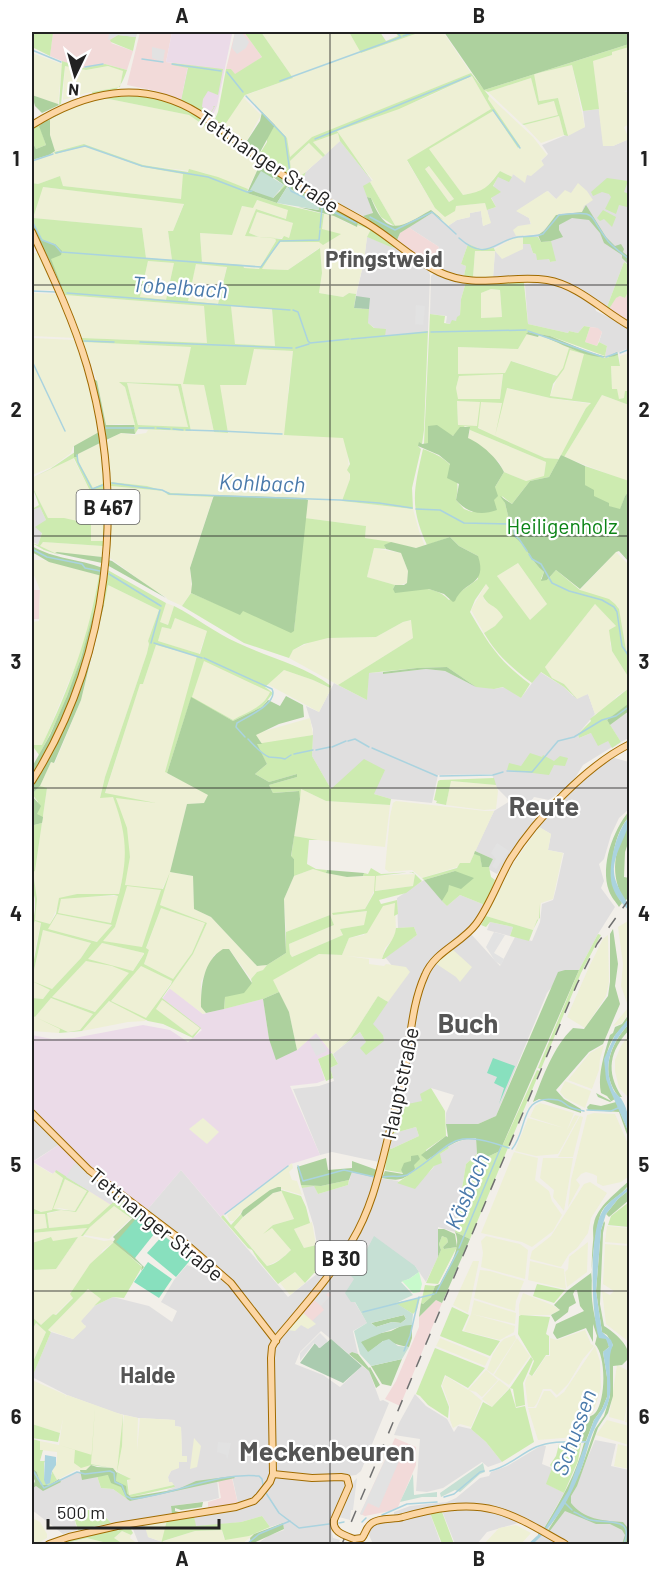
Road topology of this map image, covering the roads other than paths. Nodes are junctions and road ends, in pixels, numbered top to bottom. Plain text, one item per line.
1 (32, 125) edge
2 (32, 232) edge
3 (630, 326) edge
4 (630, 744) edge
5 (32, 781) edge
6 (32, 1113) edge
7 (276, 1341) junction
8 (273, 1474) junction
9 (49, 1545) edge
10 (565, 1545) edge

1 - 3 main road, Tettnanger Straße
2 - 5 main road, B 467
4 - 7 main road, Hauptstraße / B 30
6 - 7 main road, Tettnanger Straße
7 - 8 main road, Hauptstraße / B 30
8 - 9 main road
8 - 10 main road, bridge

